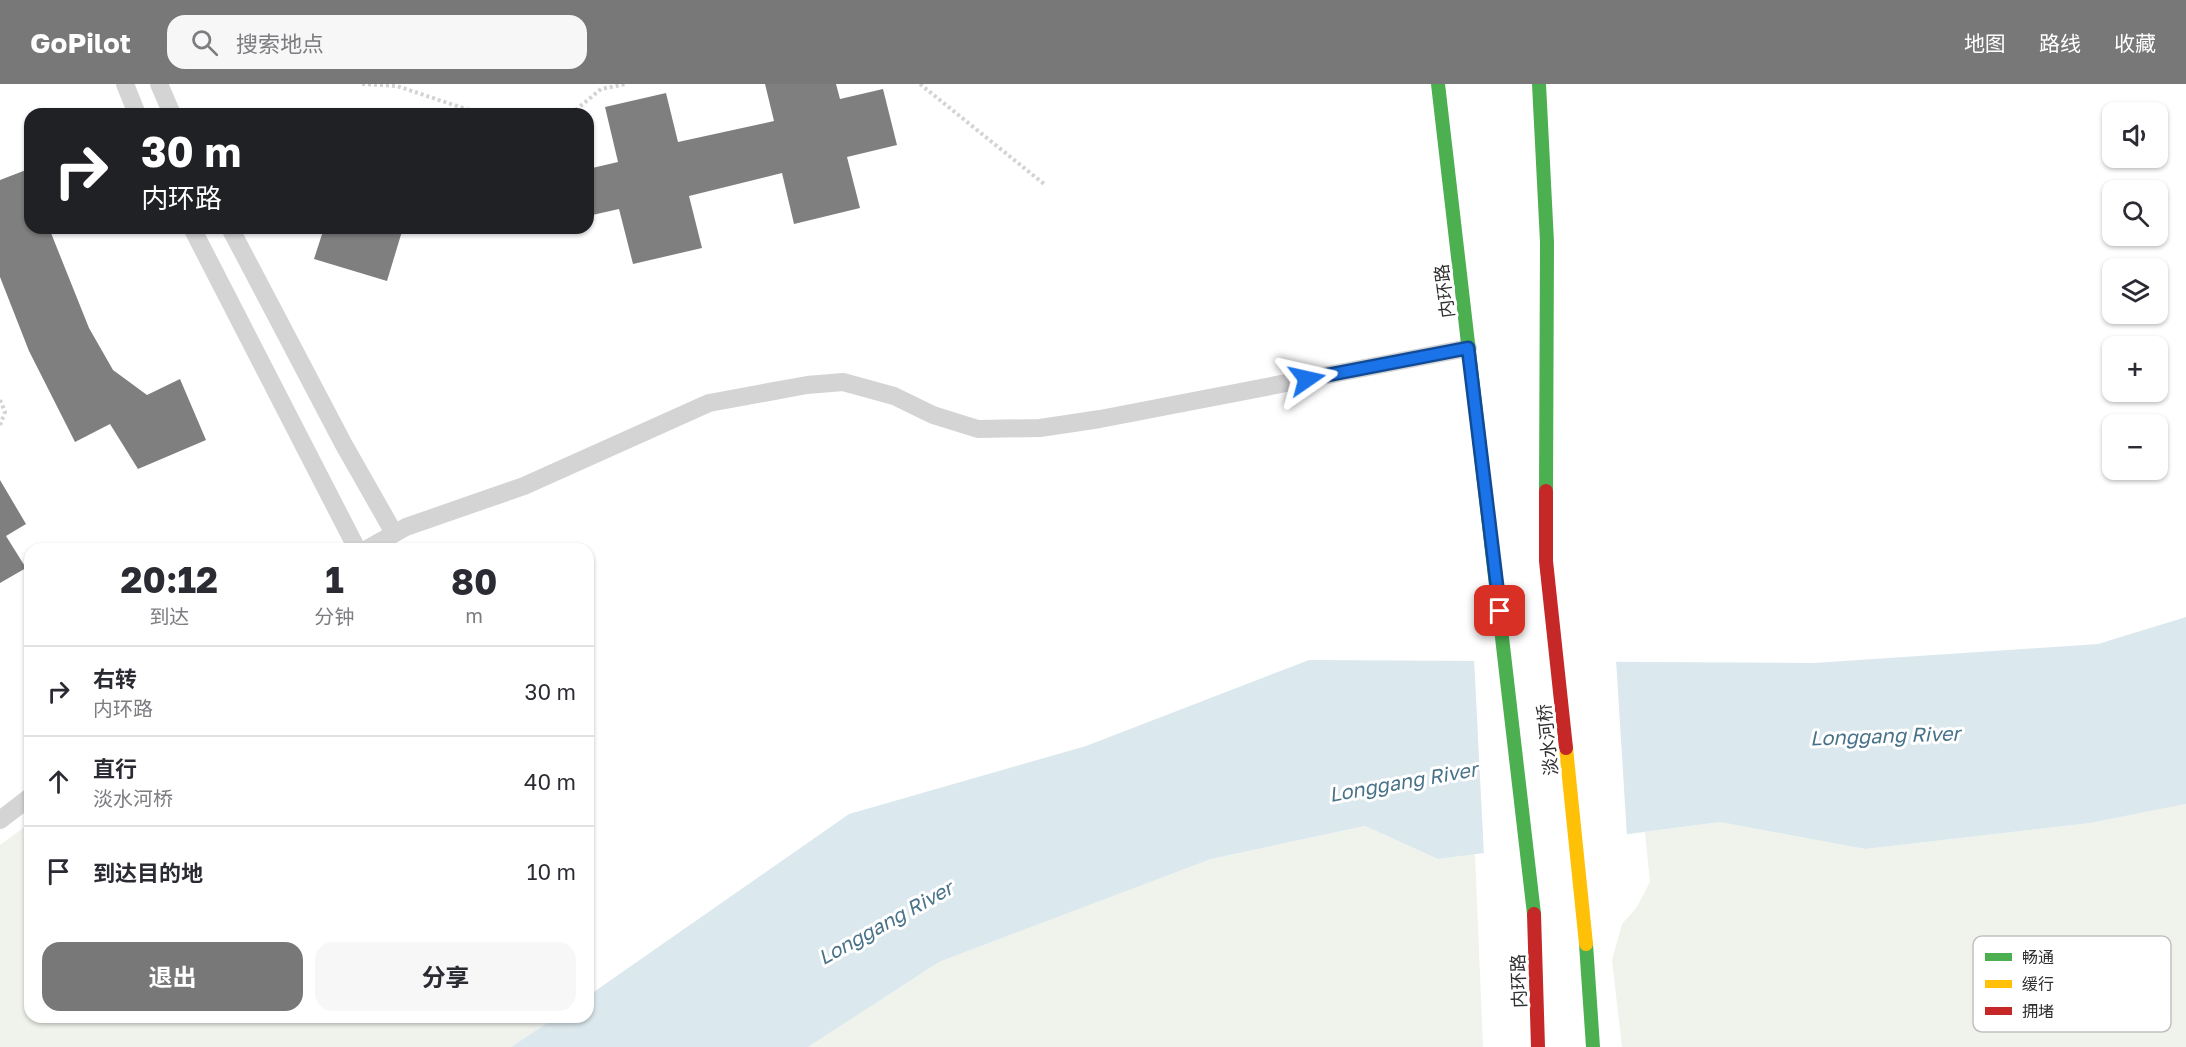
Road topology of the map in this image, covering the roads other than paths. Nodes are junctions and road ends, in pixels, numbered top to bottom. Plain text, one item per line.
1 (125, 84) edge
2 (159, 84) edge
3 (1438, 84) edge
4 (1539, 84) edge
5 (135, 108) edge
6 (169, 108) edge
7 (195, 234) edge
8 (233, 234) edge
9 (1468, 348) junction
10 (394, 533) junction
11 (354, 543) edge
12 (377, 543) edge
13 (1494, 564) joint
14 (24, 802) edge
15 (0, 820) edge
16 (1533, 914) joint
17 (1538, 1047) edge
18 (1593, 1047) edge

1 - 5 lane
2 - 6 lane
3 - 9 main road, 内环路
4 - 18 main road, 淡水河桥
7 - 11 lane
8 - 10 lane
9 - 10 lane
9 - 13 main road, 内环路
10 - 12 lane
13 - 16 main road, 淡水河桥
14 - 15 lane
16 - 17 main road, 内环路

